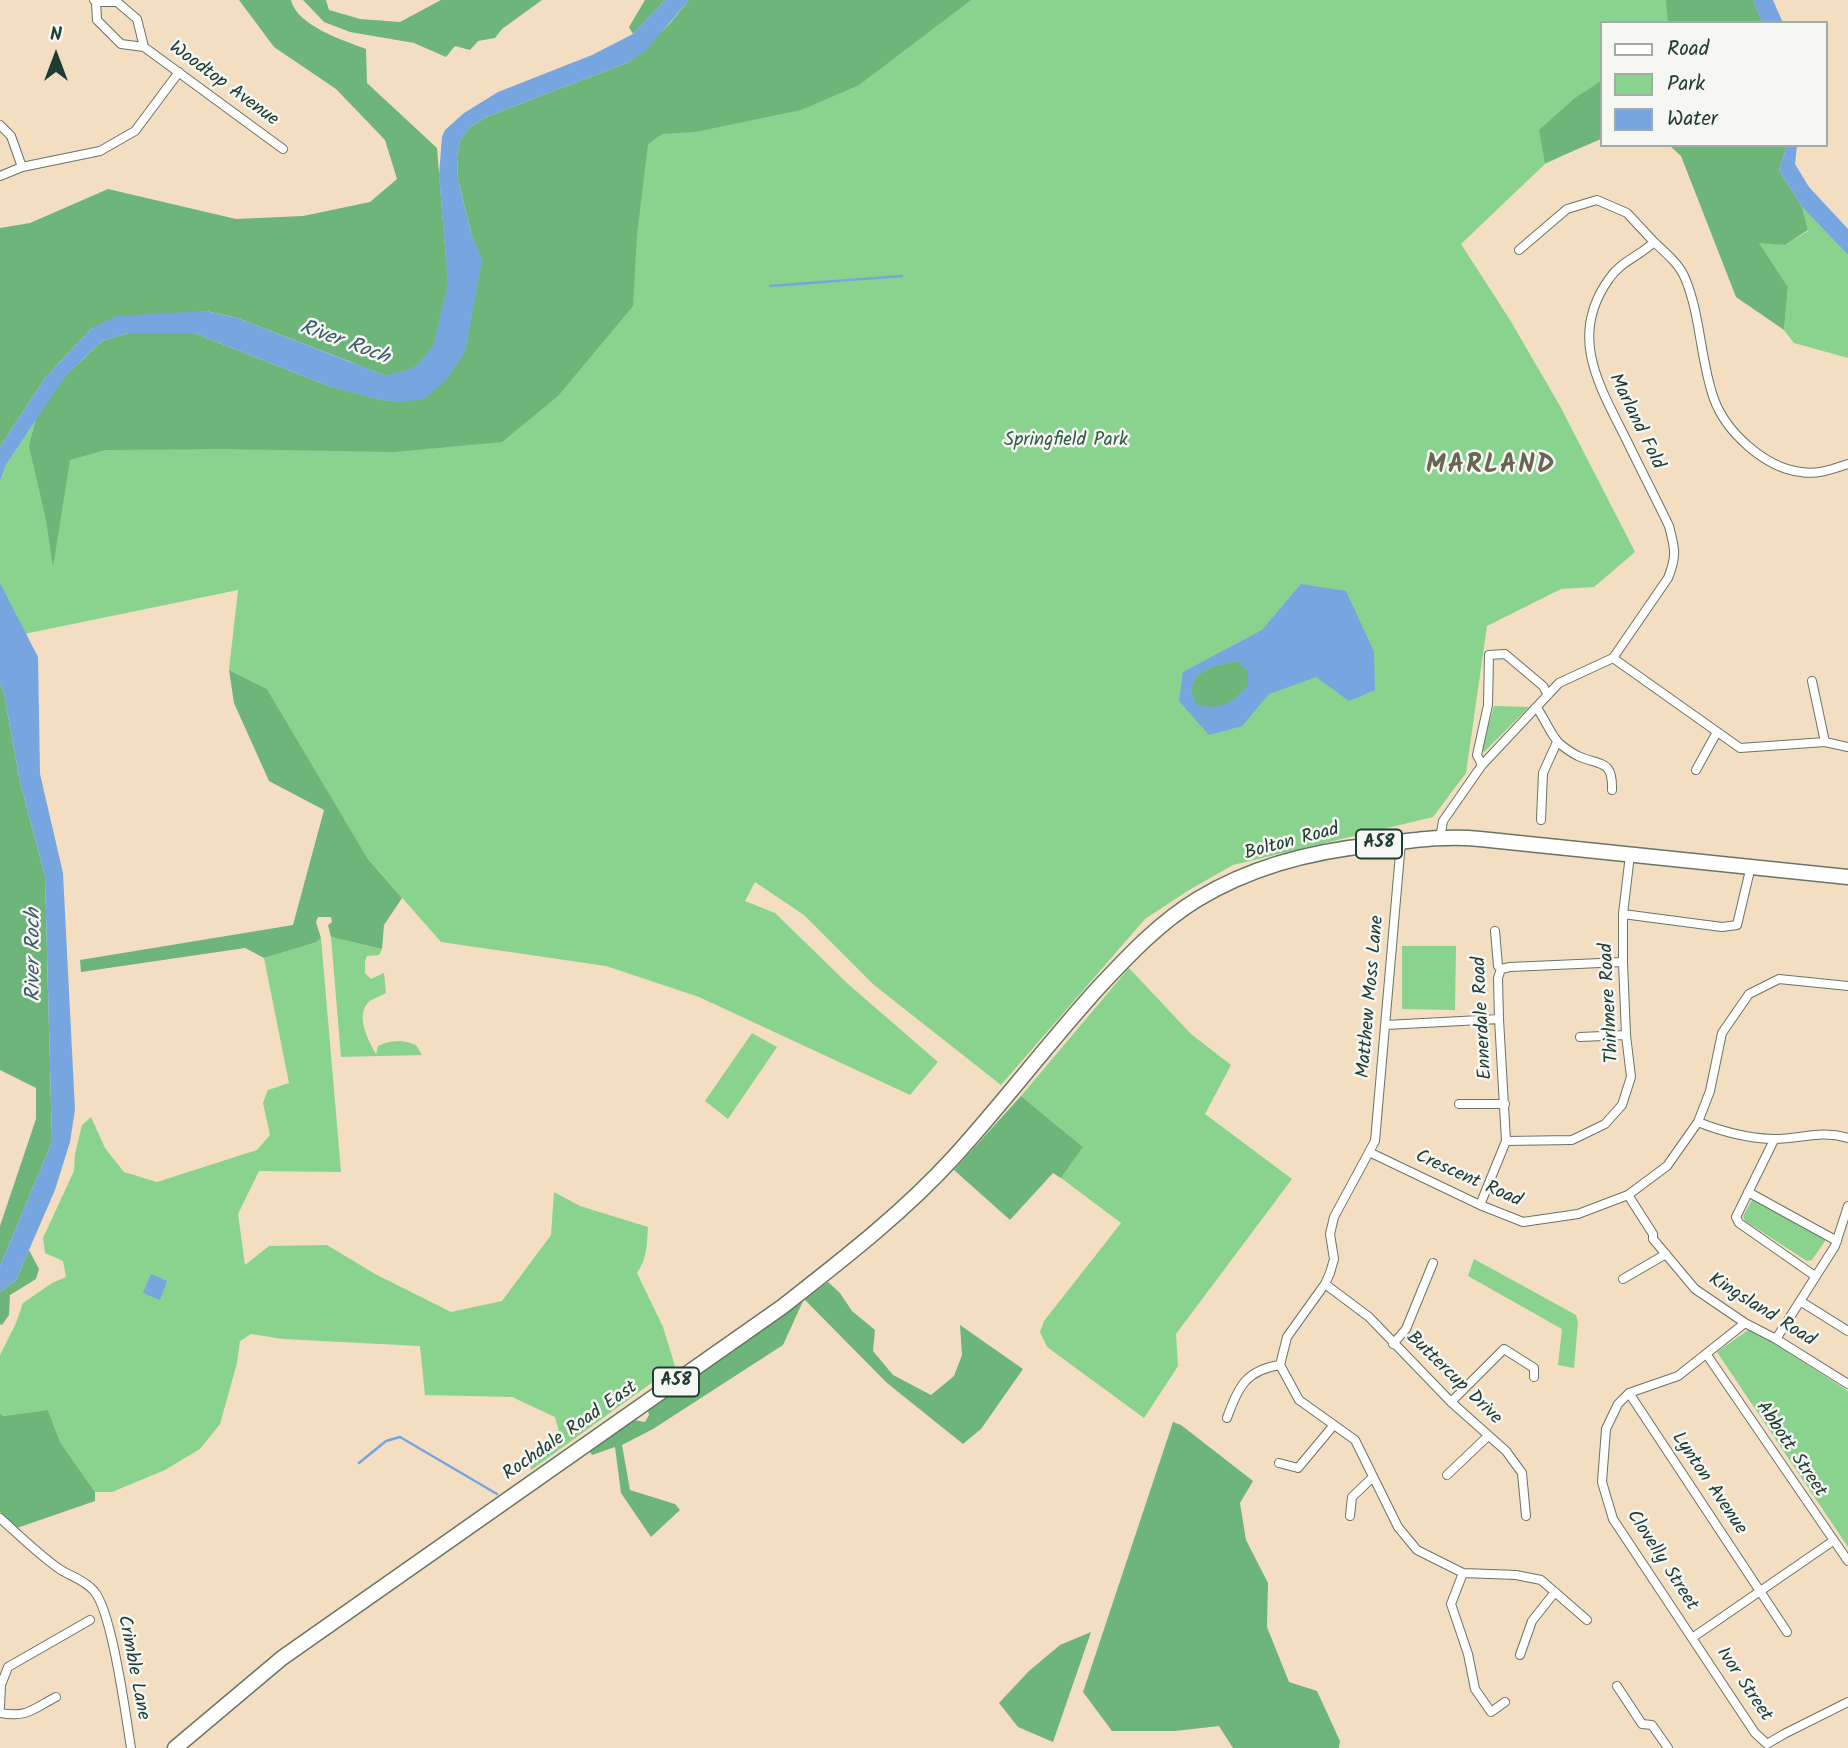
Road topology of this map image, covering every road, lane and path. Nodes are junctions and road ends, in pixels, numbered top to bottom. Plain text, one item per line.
1 (95, 1) edge
2 (144, 47) junction
3 (179, 72) junction
4 (0, 125) edge
5 (283, 149) dead end
6 (22, 167) junction
7 (0, 176) edge
8 (1654, 242) junction
9 (1519, 250) dead end
10 (1848, 464) edge
11 (1613, 658) junction
12 (1812, 681) dead end
13 (1548, 695) junction
14 (1536, 707) junction
15 (1717, 732) junction
16 (1557, 742) junction
17 (1825, 742) junction
18 (1848, 747) edge
19 (1482, 765) junction
20 (1696, 770) dead end
21 (1612, 790) dead end
22 (1541, 820) dead end
23 (1440, 838) junction
24 (1401, 842) junction
25 (1630, 855) junction
26 (1751, 866) junction
27 (1848, 877) edge
28 (1623, 914) junction
29 (1495, 930) dead end
30 (1623, 961) junction
31 (1502, 969) junction
32 (1848, 986) edge
33 (1499, 1019) junction
34 (1386, 1025) junction
35 (1626, 1035) junction
36 (1580, 1037) dead end
37 (1003, 1099) joint
38 (1460, 1104) dead end
39 (1505, 1104) junction
40 (1698, 1122) junction
41 (1848, 1138) edge
42 (1774, 1140) junction
43 (1506, 1141) junction
44 (1369, 1152) junction
45 (1748, 1192) junction
46 (1628, 1195) junction
47 (1480, 1205) junction
48 (1848, 1206) edge
49 (1848, 1212) edge
50 (1837, 1241) junction
51 (1666, 1254) junction
52 (1433, 1263) dead end
53 (1815, 1276) junction
54 (1623, 1279) dead end
55 (1325, 1284) junction
56 (1800, 1301) junction
57 (1745, 1323) junction
58 (1848, 1331) edge
59 (1776, 1339) junction
60 (1393, 1344) junction
61 (1707, 1355) junction
62 (1280, 1365) junction
63 (1534, 1377) dead end
64 (1848, 1384) edge
65 (1629, 1393) junction
66 (1451, 1402) junction
67 (1227, 1418) dead end
68 (1333, 1426) junction
69 (1488, 1436) junction
70 (1279, 1463) dead end
71 (1447, 1475) dead end
72 (1373, 1477) junction
73 (1350, 1516) dead end
74 (1526, 1516) dead end
75 (0, 1518) edge
76 (1833, 1541) junction
77 (1848, 1561) edge
78 (1463, 1573) junction
79 (1555, 1592) junction
80 (1761, 1592) junction
81 (90, 1620) dead end
82 (1587, 1620) dead end
83 (1787, 1632) dead end
84 (1692, 1638) junction
85 (1520, 1656) dead end
86 (1617, 1686) dead end
87 (56, 1697) dead end
88 (1505, 1702) dead end
89 (1848, 1702) edge
90 (0, 1707) edge
91 (0, 1713) edge
92 (1767, 1746) edge
93 (131, 1748) edge
94 (175, 1748) edge
95 (1668, 1748) edge

1 - 2 street, Woodtop Avenue
1 - 2 street, Woodtop Avenue
2 - 3 street, Woodtop Avenue
3 - 5 street, Woodtop Avenue
3 - 6 street
4 - 6 street
6 - 7 street
8 - 9 street
8 - 10 street
8 - 11 street, Marland Fold
11 - 13 street
11 - 15 street
12 - 17 street
13 - 14 street
13 - 19 street
14 - 16 street
14 - 19 street
15 - 17 street
15 - 20 street
16 - 21 street
16 - 22 street
17 - 18 street
19 - 23 street
23 - 24 highway, Bolton Road / A58
23 - 25 highway, Bolton Road / A58
24 - 34 street, Matthew Moss Lane
24 - 37 highway, Bolton Road / A58
25 - 26 highway, Bolton Road / A58
25 - 28 street, Thirlmere Road
26 - 27 highway, Bolton Road / A58
26 - 28 street
28 - 30 street, Thirlmere Road
29 - 31 street, Ennerdale Road
30 - 31 street
30 - 35 street, Thirlmere Road
31 - 33 street, Ennerdale Road
32 - 40 street, Crescent Road
33 - 34 street
33 - 39 street, Ennerdale Road
34 - 44 street, Matthew Moss Lane
35 - 36 street
35 - 43 street, Thirlmere Road
37 - 94 highway, Rochdale Road East / A58
38 - 39 street, Ennerdale Road
39 - 43 street, Ennerdale Road
40 - 42 street
40 - 46 street, Crescent Road
41 - 42 street
42 - 45 street
43 - 47 street, Ennerdale Road
44 - 47 street, Crescent Road
44 - 55 street, Matthew Moss Lane
45 - 50 street
45 - 53 street
46 - 47 street, Crescent Road
46 - 51 street, Kingsland Road
48 - 49 street
49 - 50 street
50 - 53 street
51 - 54 street
51 - 57 street, Kingsland Road
52 - 60 street
53 - 56 street
55 - 60 street, Buttercup Drive
55 - 62 street
56 - 58 street
56 - 59 street
57 - 59 street, Kingsland Road
57 - 61 street
59 - 64 street, Kingsland Road
60 - 66 street, Buttercup Drive
61 - 65 street
61 - 76 street, Abbott Street
62 - 67 street
62 - 68 street
63 - 66 street
65 - 80 street, Lynton Avenue
65 - 84 street, Clovelly Street
66 - 69 street, Buttercup Drive
68 - 70 street
68 - 72 street
69 - 71 street
69 - 74 street, Buttercup Drive
72 - 73 street
72 - 78 street
75 - 93 street, Crimble Lane
76 - 77 street, Abbott Street
76 - 80 street
78 - 79 street
78 - 88 street
79 - 82 street
79 - 85 street
80 - 83 street, Lynton Avenue
80 - 84 street
81 - 90 street
84 - 92 street, Ivor Street
86 - 95 street
87 - 91 street
89 - 92 street

